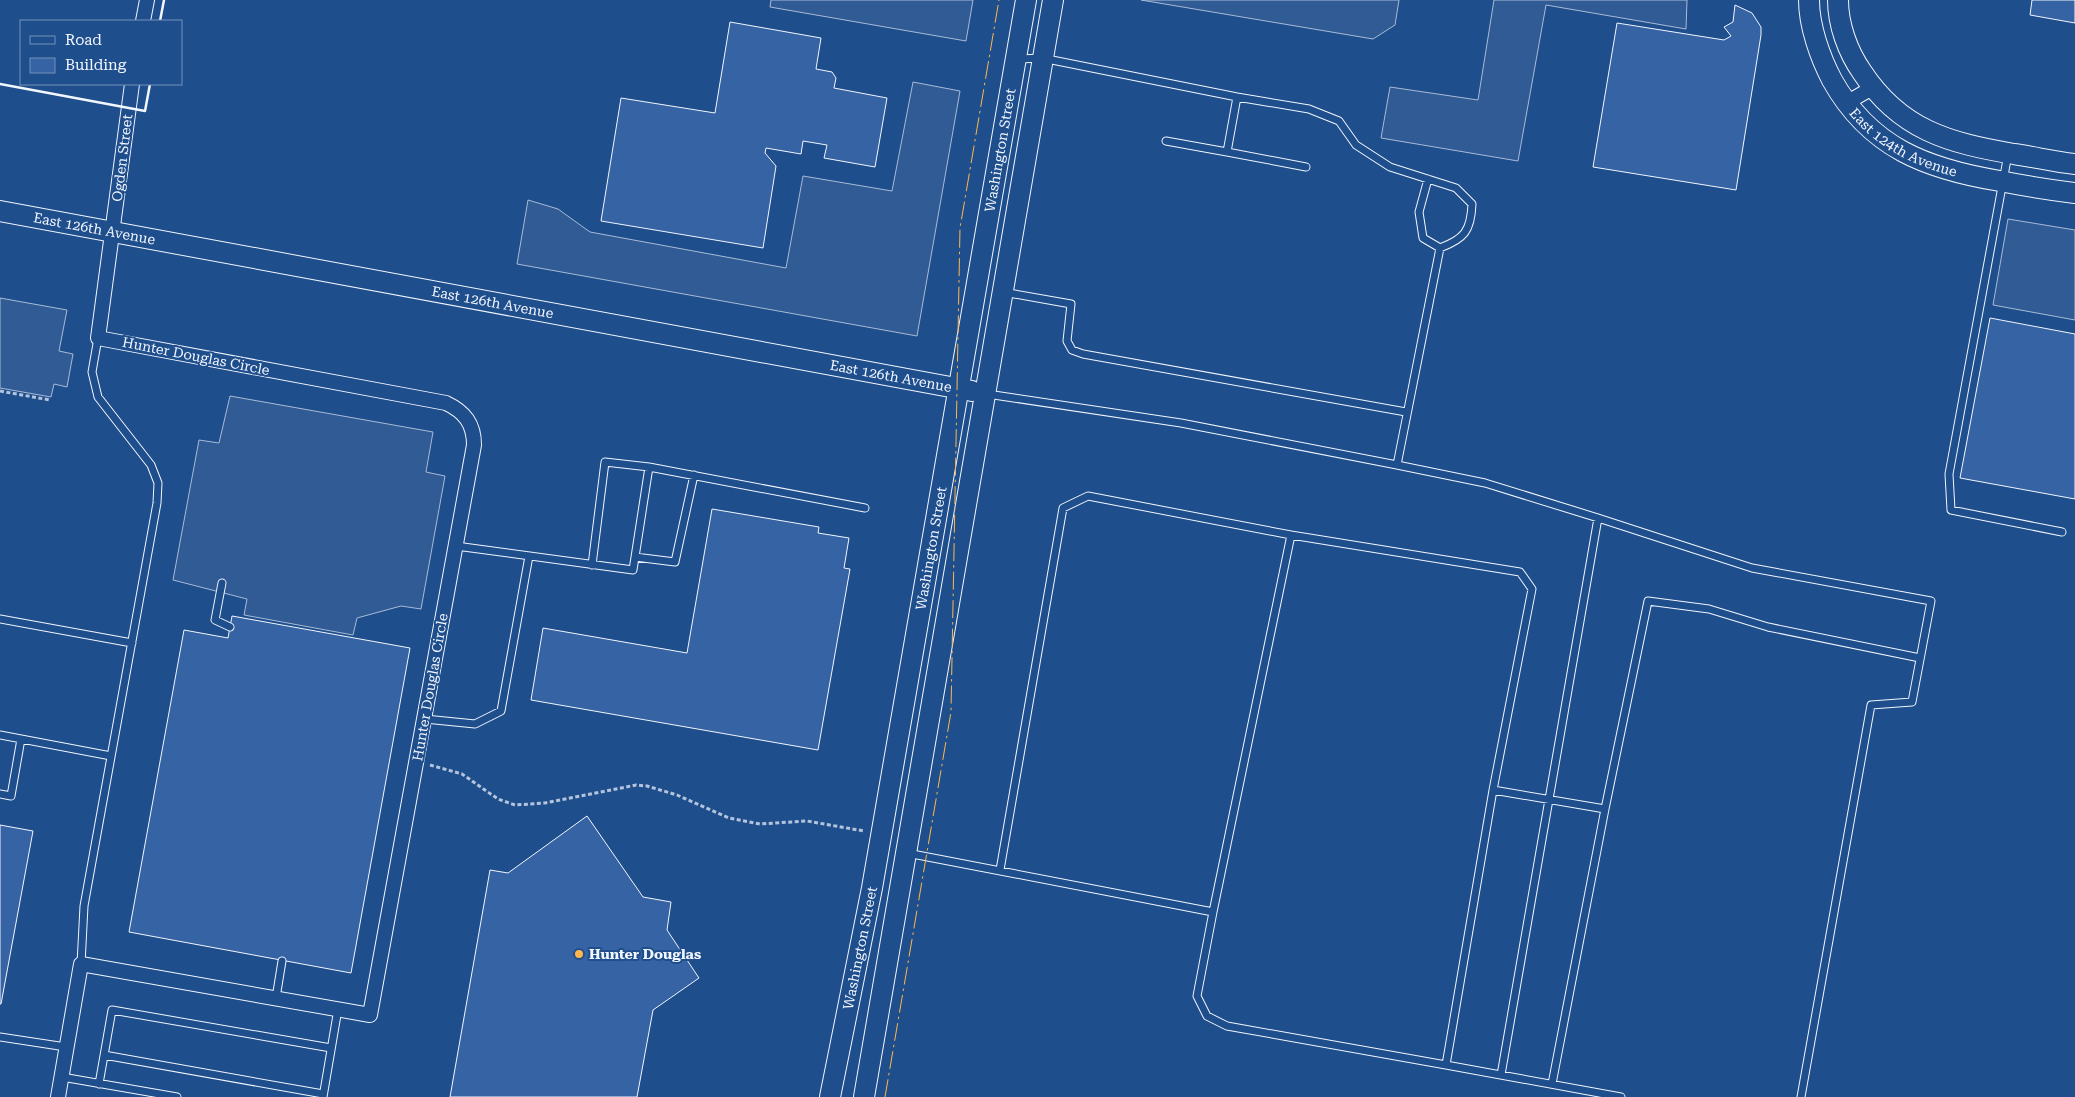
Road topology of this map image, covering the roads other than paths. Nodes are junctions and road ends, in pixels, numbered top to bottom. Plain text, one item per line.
1 (147, 0) edge
2 (1026, 0) edge
3 (1053, 0) edge
4 (1809, 0) edge
5 (1838, 0) edge
6 (143, 20) edge
7 (1042, 58) junction
8 (1016, 59) junction
9 (132, 85) edge
10 (1872, 88) junction
11 (1236, 98) junction
12 (1848, 102) junction
13 (1166, 142) dead end
14 (1227, 152) junction
15 (2008, 153) junction
16 (2075, 164) edge
17 (1306, 166) dead end
18 (1428, 179) junction
19 (2004, 182) junction
20 (2075, 193) edge
21 (0, 211) edge
22 (113, 232) junction
23 (1440, 248) junction
24 (1003, 292) junction
25 (98, 338) junction
26 (959, 389) junction
27 (986, 394) junction
28 (1406, 412) junction
29 (1397, 465) junction
30 (649, 467) junction
31 (694, 476) junction
32 (865, 508) dead end
33 (1598, 518) junction
34 (2062, 532) dead end
35 (1291, 535) junction
36 (456, 546) junction
37 (529, 556) junction
38 (635, 557) junction
39 (592, 565) junction
40 (222, 583) dead end
41 (0, 619) edge
42 (230, 627) dead end
43 (132, 643) junction
44 (1920, 658) junction
45 (424, 719) junction
46 (0, 735) edge
47 (21, 739) junction
48 (111, 756) junction
49 (1493, 790) junction
50 (0, 794) edge
51 (1550, 800) junction
52 (1605, 809) junction
53 (907, 853) junction
54 (1000, 870) junction
55 (1213, 912) junction
56 (282, 961) dead end
57 (81, 964) junction
58 (276, 998) junction
59 (338, 1010) junction
60 (0, 1037) edge
61 (66, 1047) junction
62 (331, 1048) junction
63 (104, 1055) junction
64 (1446, 1065) junction
65 (1501, 1075) junction
66 (62, 1077) junction
67 (99, 1084) junction
68 (1552, 1084) junction
69 (323, 1095) edge
70 (58, 1097) edge
71 (177, 1097) edge
72 (830, 1097) edge
73 (864, 1097) edge
74 (1621, 1097) edge
75 (1801, 1097) edge

1 - 6 street
2 - 8 main road, Washington Street
3 - 7 main road, Washington Street
4 - 12 main road, East 124th Avenue
5 - 10 main road, East 124th Avenue
7 - 8 lane
7 - 11 lane
7 - 24 main road, Washington Street
8 - 26 main road, Washington Street
9 - 22 street, Ogden Street
10 - 12 street
10 - 15 main road, East 124th Avenue
11 - 14 lane
11 - 18 lane
12 - 19 main road, East 124th Avenue
13 - 14 lane
14 - 17 lane
15 - 16 main road, East 124th Avenue
15 - 19 lane
18 - 23 lane
18 - 23 lane
19 - 20 main road, East 124th Avenue
19 - 34 lane
21 - 22 main road, East 126th Avenue
22 - 25 street
22 - 26 main road, East 126th Avenue
23 - 28 lane
24 - 27 main road, Washington Street
24 - 28 lane
25 - 36 street, Hunter Douglas Circle
25 - 43 lane
26 - 27 main road, East 126th Avenue
26 - 72 main road, Washington Street
27 - 29 lane
27 - 53 main road, Washington Street
28 - 29 lane
29 - 33 lane
30 - 31 lane
30 - 38 lane
30 - 39 lane
31 - 32 lane
31 - 38 lane
33 - 44 lane
33 - 51 lane
35 - 49 lane
35 - 54 lane
35 - 55 lane
36 - 37 lane
36 - 45 street, Hunter Douglas Circle
37 - 39 lane
37 - 45 lane
38 - 39 lane
40 - 42 lane
41 - 43 lane
43 - 48 lane
44 - 52 lane
44 - 75 lane
45 - 59 street, Hunter Douglas Circle
46 - 47 lane
47 - 48 lane
47 - 50 lane
48 - 57 lane
49 - 51 lane
49 - 64 lane
51 - 52 lane
51 - 65 lane
52 - 68 lane
53 - 54 lane
53 - 73 main road, Washington Street
54 - 55 lane
55 - 64 lane
56 - 58 lane
57 - 58 street, Hunter Douglas Circle
57 - 61 street
58 - 59 street, Hunter Douglas Circle
59 - 62 lane
60 - 61 lane
61 - 66 street
62 - 63 lane
62 - 69 lane
63 - 67 lane
63 - 69 lane
64 - 65 lane
65 - 68 lane
66 - 67 lane
66 - 70 street
67 - 71 lane
68 - 74 lane

